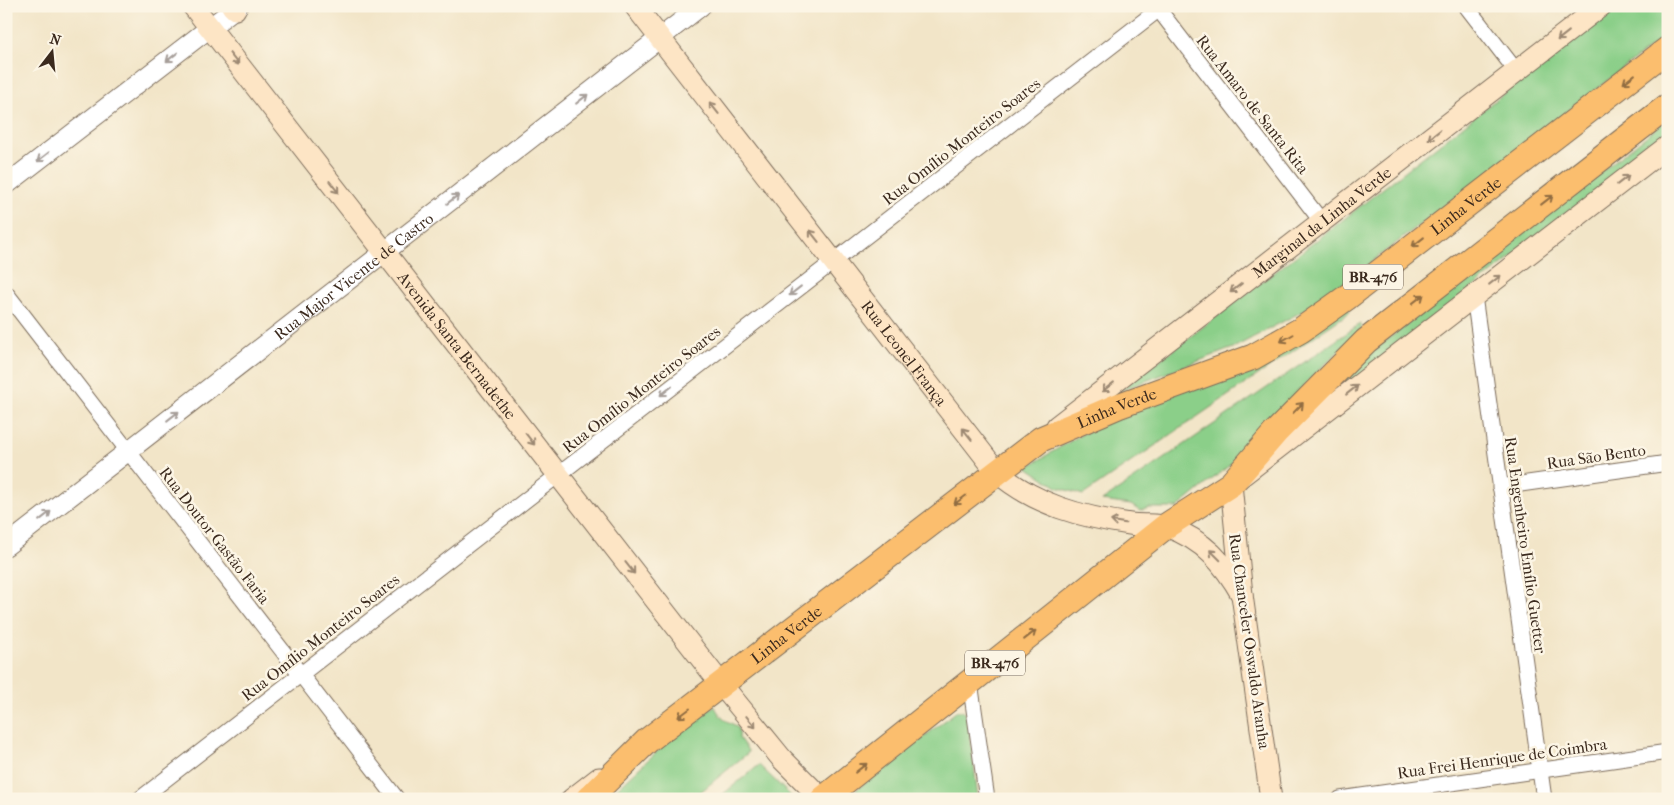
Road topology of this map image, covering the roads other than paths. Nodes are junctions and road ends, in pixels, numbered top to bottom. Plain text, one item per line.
1 (194, 6) edge
2 (635, 6) edge
3 (701, 6) edge
4 (1466, 6) edge
5 (1601, 6) edge
6 (235, 7) edge
7 (1159, 7) edge
8 (211, 28) junction
9 (660, 38) junction
10 (1668, 49) edge
11 (1517, 72) junction
12 (1668, 106) edge
13 (1668, 146) edge
14 (6, 185) edge
15 (1322, 222) junction
16 (385, 252) junction
17 (833, 262) junction
18 (6, 293) edge
19 (1474, 296) junction
20 (1041, 439) junction
21 (128, 451) junction
22 (1668, 463) edge
23 (997, 472) junction
24 (558, 475) junction
25 (1231, 484) junction
26 (1500, 487) junction
27 (1166, 526) junction
28 (6, 546) edge
29 (1242, 595) junction
30 (300, 674) junction
31 (970, 682) junction
32 (721, 684) junction
33 (647, 741) junction
34 (1668, 752) edge
35 (1540, 770) junction
36 (140, 799) edge
37 (397, 799) edge
38 (572, 799) edge
39 (588, 799) edge
40 (822, 799) edge
41 (987, 799) edge
42 (1271, 799) edge
43 (1340, 799) edge
44 (1544, 799) edge

1 - 8 main road, Avenida Santa Bernadethe
2 - 9 main road, Rua Leonel França
3 - 9 street, Rua Major Vicente de Castro
4 - 11 street
5 -> 11 main road, Marginal da Linha Verde
6 - 8 street
7 - 15 street, Rua Amaro de Santa Rita
7 - 17 street, Rua Omílio Monteiro Soares
8 -> 14 street
8 -> 16 main road, Avenida Santa Bernadethe
16 -> 9 street, Rua Major Vicente de Castro
17 -> 9 main road, Rua Leonel França
10 -> 20 highway, Linha Verde / BR-476
11 -> 15 main road, Marginal da Linha Verde
25 -> 12 highway, BR-476
19 -> 13 main road
15 -> 20 main road, Marginal da Linha Verde
21 -> 16 street, Rua Major Vicente de Castro
16 -> 24 main road, Avenida Santa Bernadethe
23 -> 17 main road, Rua Leonel França
17 -> 24 street, Rua Omílio Monteiro Soares
18 - 21 street, Rua Doutor Gastão Faria
25 -> 19 main road
19 - 26 street, Rua Engenheiro Emílio Guetter
20 - 23 highway, Linha Verde / BR-476
28 -> 21 street, Rua Major Vicente de Castro
21 - 30 street, Rua Doutor Gastão Faria
22 - 26 street, Rua São Bento
27 -> 23 main road, Rua Leonel França
23 -> 32 highway, Linha Verde / BR-476
24 - 30 street, Rua Omílio Monteiro Soares
24 -> 32 main road, Avenida Santa Bernadethe
25 - 27 highway, BR-476
25 - 29 main road, Rua Chanceler Oswaldo Aranha
26 - 35 street, Rua Engenheiro Emílio Guetter
29 -> 27 main road, Rua Leonel França
31 -> 27 highway, BR-476
29 - 42 main road, Rua Chanceler Oswaldo Aranha
30 - 36 street, Rua Omílio Monteiro Soares
30 - 37 street, Rua Doutor Gastão Faria
40 -> 31 highway, BR-476
31 - 41 street
32 -> 33 highway, Linha Verde / BR-476
32 -> 40 main road, Avenida Santa Bernadethe
33 - 38 main road
33 - 39 highway, Linha Verde / BR-476
34 - 35 street, Rua Frei Henrique de Coimbra
35 - 43 street, Rua Frei Henrique de Coimbra
35 - 44 street, Rua Engenheiro Emílio Guetter

